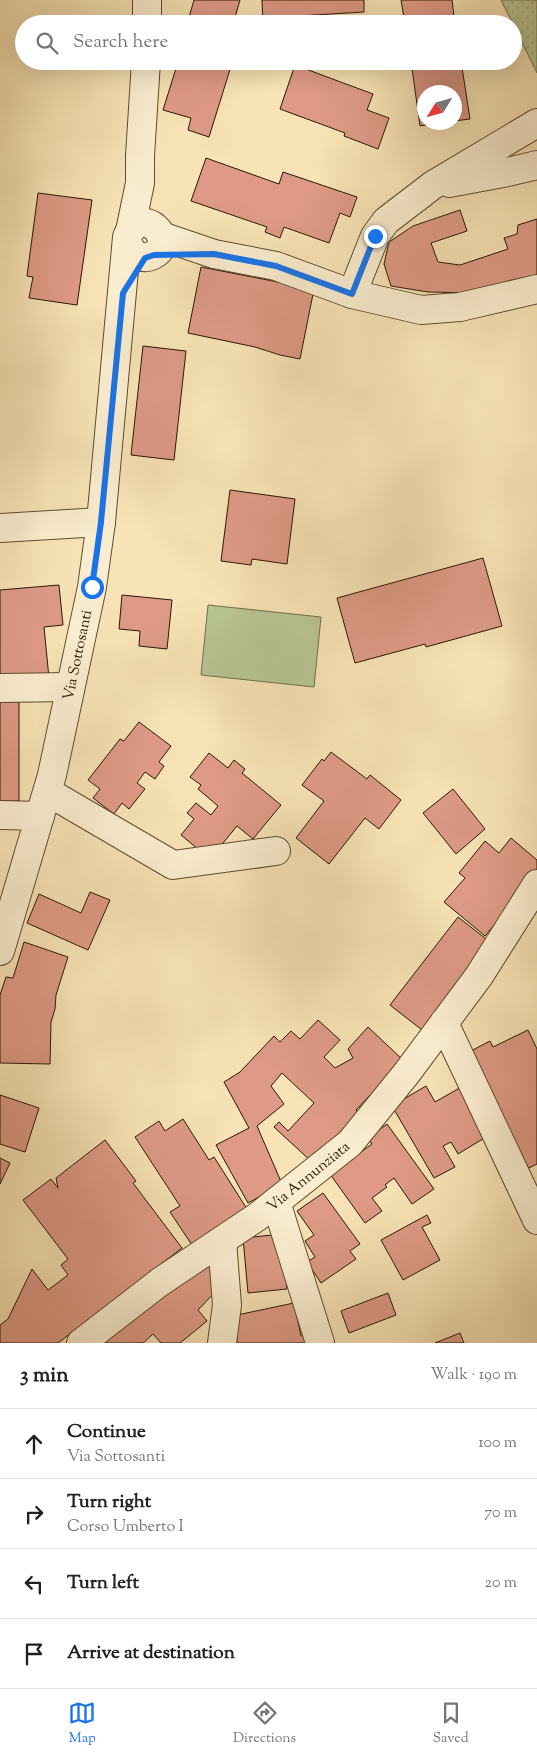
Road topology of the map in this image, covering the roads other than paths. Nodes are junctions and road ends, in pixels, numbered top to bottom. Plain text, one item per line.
1 (147, 0) edge
2 (147, 15) edge
3 (145, 70) edge
4 (537, 124) edge
5 (537, 165) edge
6 (433, 185) junction
7 (146, 242) junction
8 (537, 289) edge
9 (352, 294) junction
10 (101, 522) junction
11 (0, 528) edge
12 (0, 688) edge
13 (70, 689) junction
14 (44, 804) junction
15 (0, 815) edge
16 (276, 851) dead end
17 (537, 884) edge
18 (2, 936) edge
19 (444, 1022) junction
20 (276, 1202) junction
21 (537, 1220) edge
22 (222, 1241) junction
23 (81, 1343) edge
24 (222, 1343) edge
25 (320, 1343) edge

1 - 2 street
3 - 7 street, Via Sottosanti
4 - 6 street
5 - 6 street
6 - 9 street
7 - 9 street
7 - 10 street, Via Sottosanti
8 - 9 street
10 - 11 street
10 - 13 street, Via Sottosanti
12 - 13 street
13 - 14 street, Via Sottosanti
14 - 15 street
14 - 16 street
14 - 18 street, Via Sottosanti
17 - 19 street, Via Annunziata
19 - 20 street, Via Annunziata
19 - 21 street
20 - 22 street, Via Annunziata
20 - 25 street
22 - 23 street, Via Annunziata
22 - 24 street

